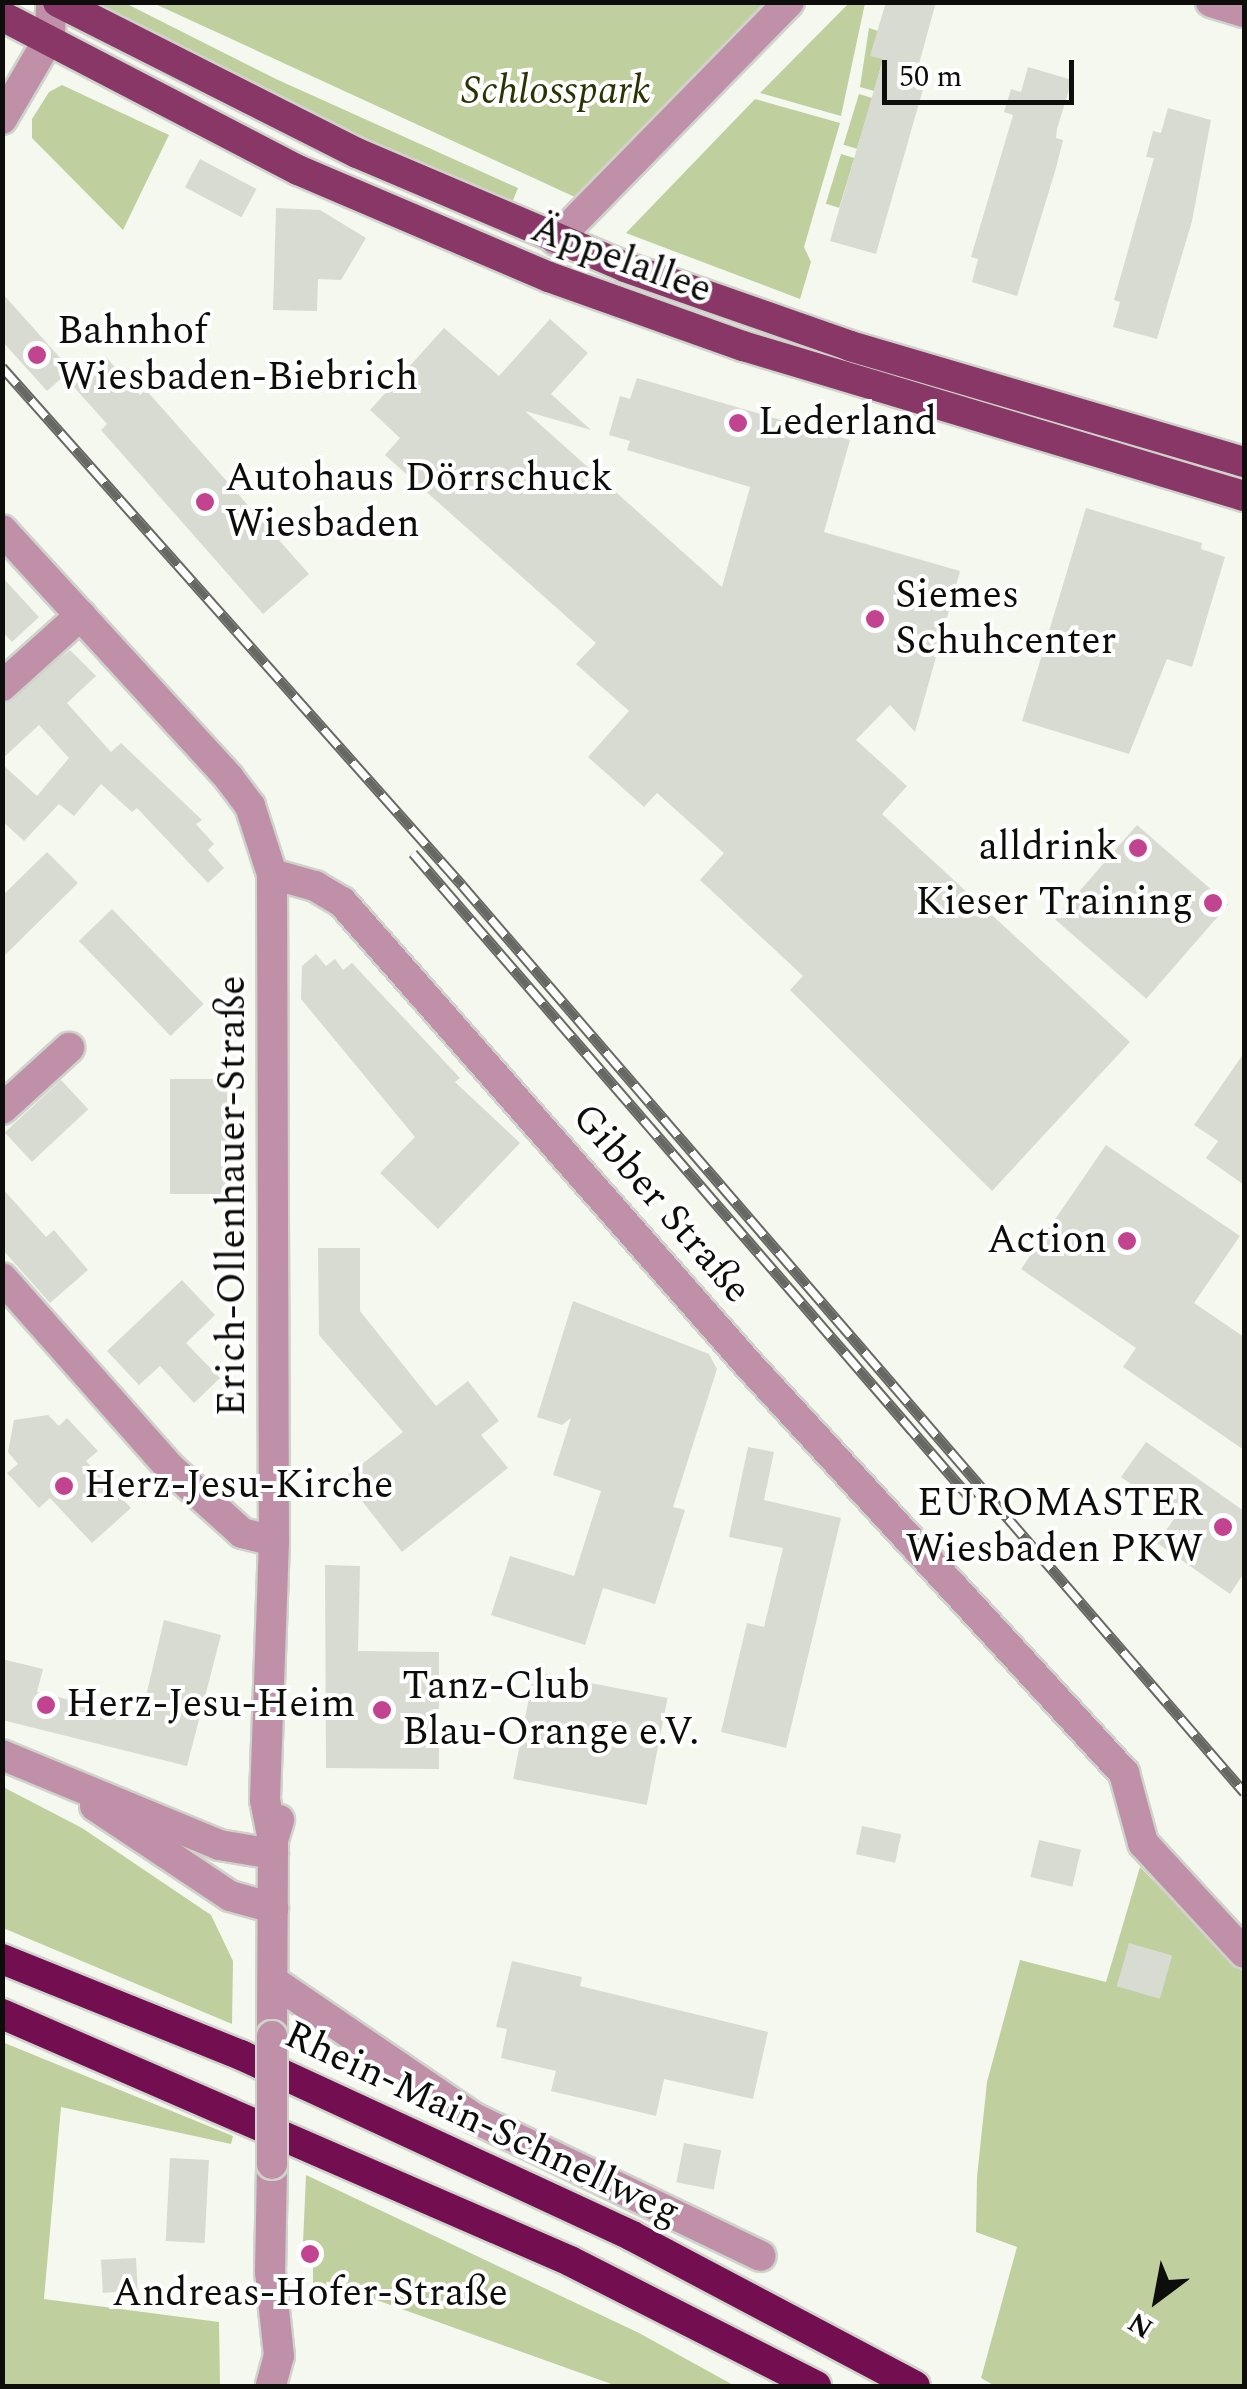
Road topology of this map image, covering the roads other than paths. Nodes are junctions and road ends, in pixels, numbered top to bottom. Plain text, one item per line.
1 (55, 2) edge
2 (789, 2) edge
3 (1212, 2) edge
4 (1244, 12) edge
5 (2, 16) edge
6 (48, 43) junction
7 (2, 119) edge
8 (556, 240) junction
9 (1244, 462) edge
10 (1244, 496) edge
11 (2, 530) edge
12 (80, 615) junction
13 (2, 686) edge
14 (272, 874) junction
15 (69, 1048) dead end
16 (2, 1109) edge
17 (2, 1278) edge
18 (274, 1541) junction
19 (2, 1755) edge
20 (40, 1771) junction
21 (273, 1847) junction
22 (273, 1908) junction
23 (1244, 1953) edge
24 (2, 1959) edge
25 (273, 1981) junction
26 (2, 2014) edge
27 (761, 2256) dead end
28 (271, 2386) edge
29 (816, 2386) edge
30 (915, 2386) edge

1 - 6 street
1 - 8 main road, Äppelallee
2 - 8 street
3 - 4 street
5 - 6 main road, Äppelallee
6 - 7 street
6 - 10 main road, Äppelallee
8 - 9 main road, Äppelallee
11 - 12 street
12 - 13 street
12 - 14 street
14 - 18 street, Erich-Ollenhauer-Straße
14 - 23 street, Gibber Straße
15 - 16 street
17 - 18 street
18 - 21 street, Erich-Ollenhauer-Straße
19 - 20 street
20 - 21 street
20 - 22 street
21 - 22 street, Erich-Ollenhauer-Straße
22 - 25 street, Erich-Ollenhauer-Straße
24 - 30 highway, Rhein-Main-Schnellweg
25 - 27 street
25 - 28 street, Erich-Ollenhauer-Straße, bridge
26 - 29 highway

